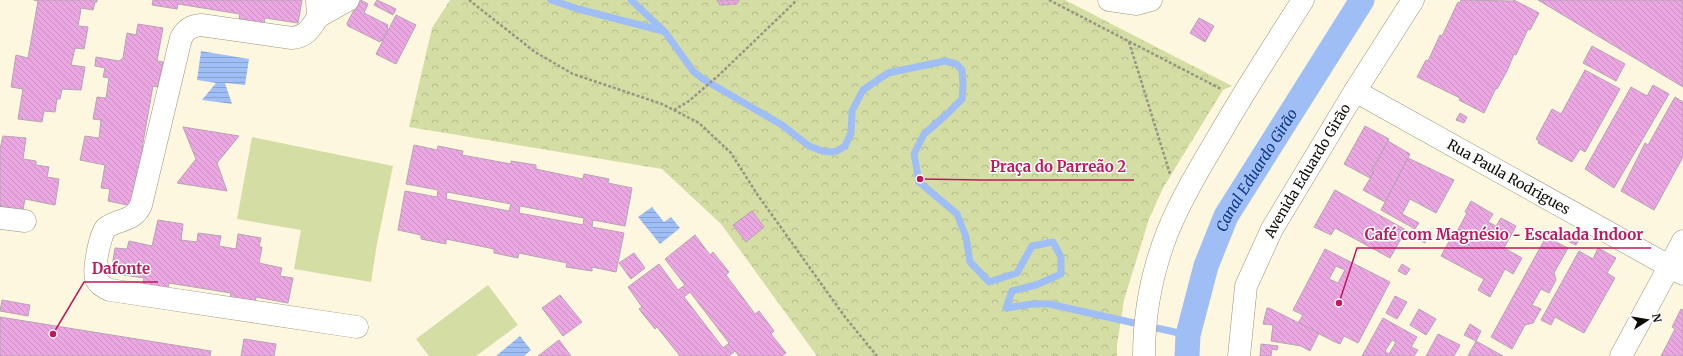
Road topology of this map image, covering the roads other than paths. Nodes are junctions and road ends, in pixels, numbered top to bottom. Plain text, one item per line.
1 (1109, 0) edge
2 (1151, 0) edge
3 (1303, 0) edge
4 (1413, 0) edge
5 (348, 1) edge
6 (317, 9) edge
7 (1355, 91) junction
8 (0, 218) edge
9 (25, 221) dead end
10 (1683, 241) edge
11 (1676, 270) edge
12 (357, 327) dead end
13 (1144, 356) edge
14 (1239, 356) edge
15 (1621, 356) edge

1 - 2 main road
3 - 13 main road
4 - 7 main road, Avenida Eduardo Girão
5 - 6 main road
6 - 12 main road
7 - 11 main road, Rua Paula Rodrigues
7 - 14 main road, Avenida Eduardo Girão
8 - 9 main road
10 - 11 main road
11 - 15 main road

